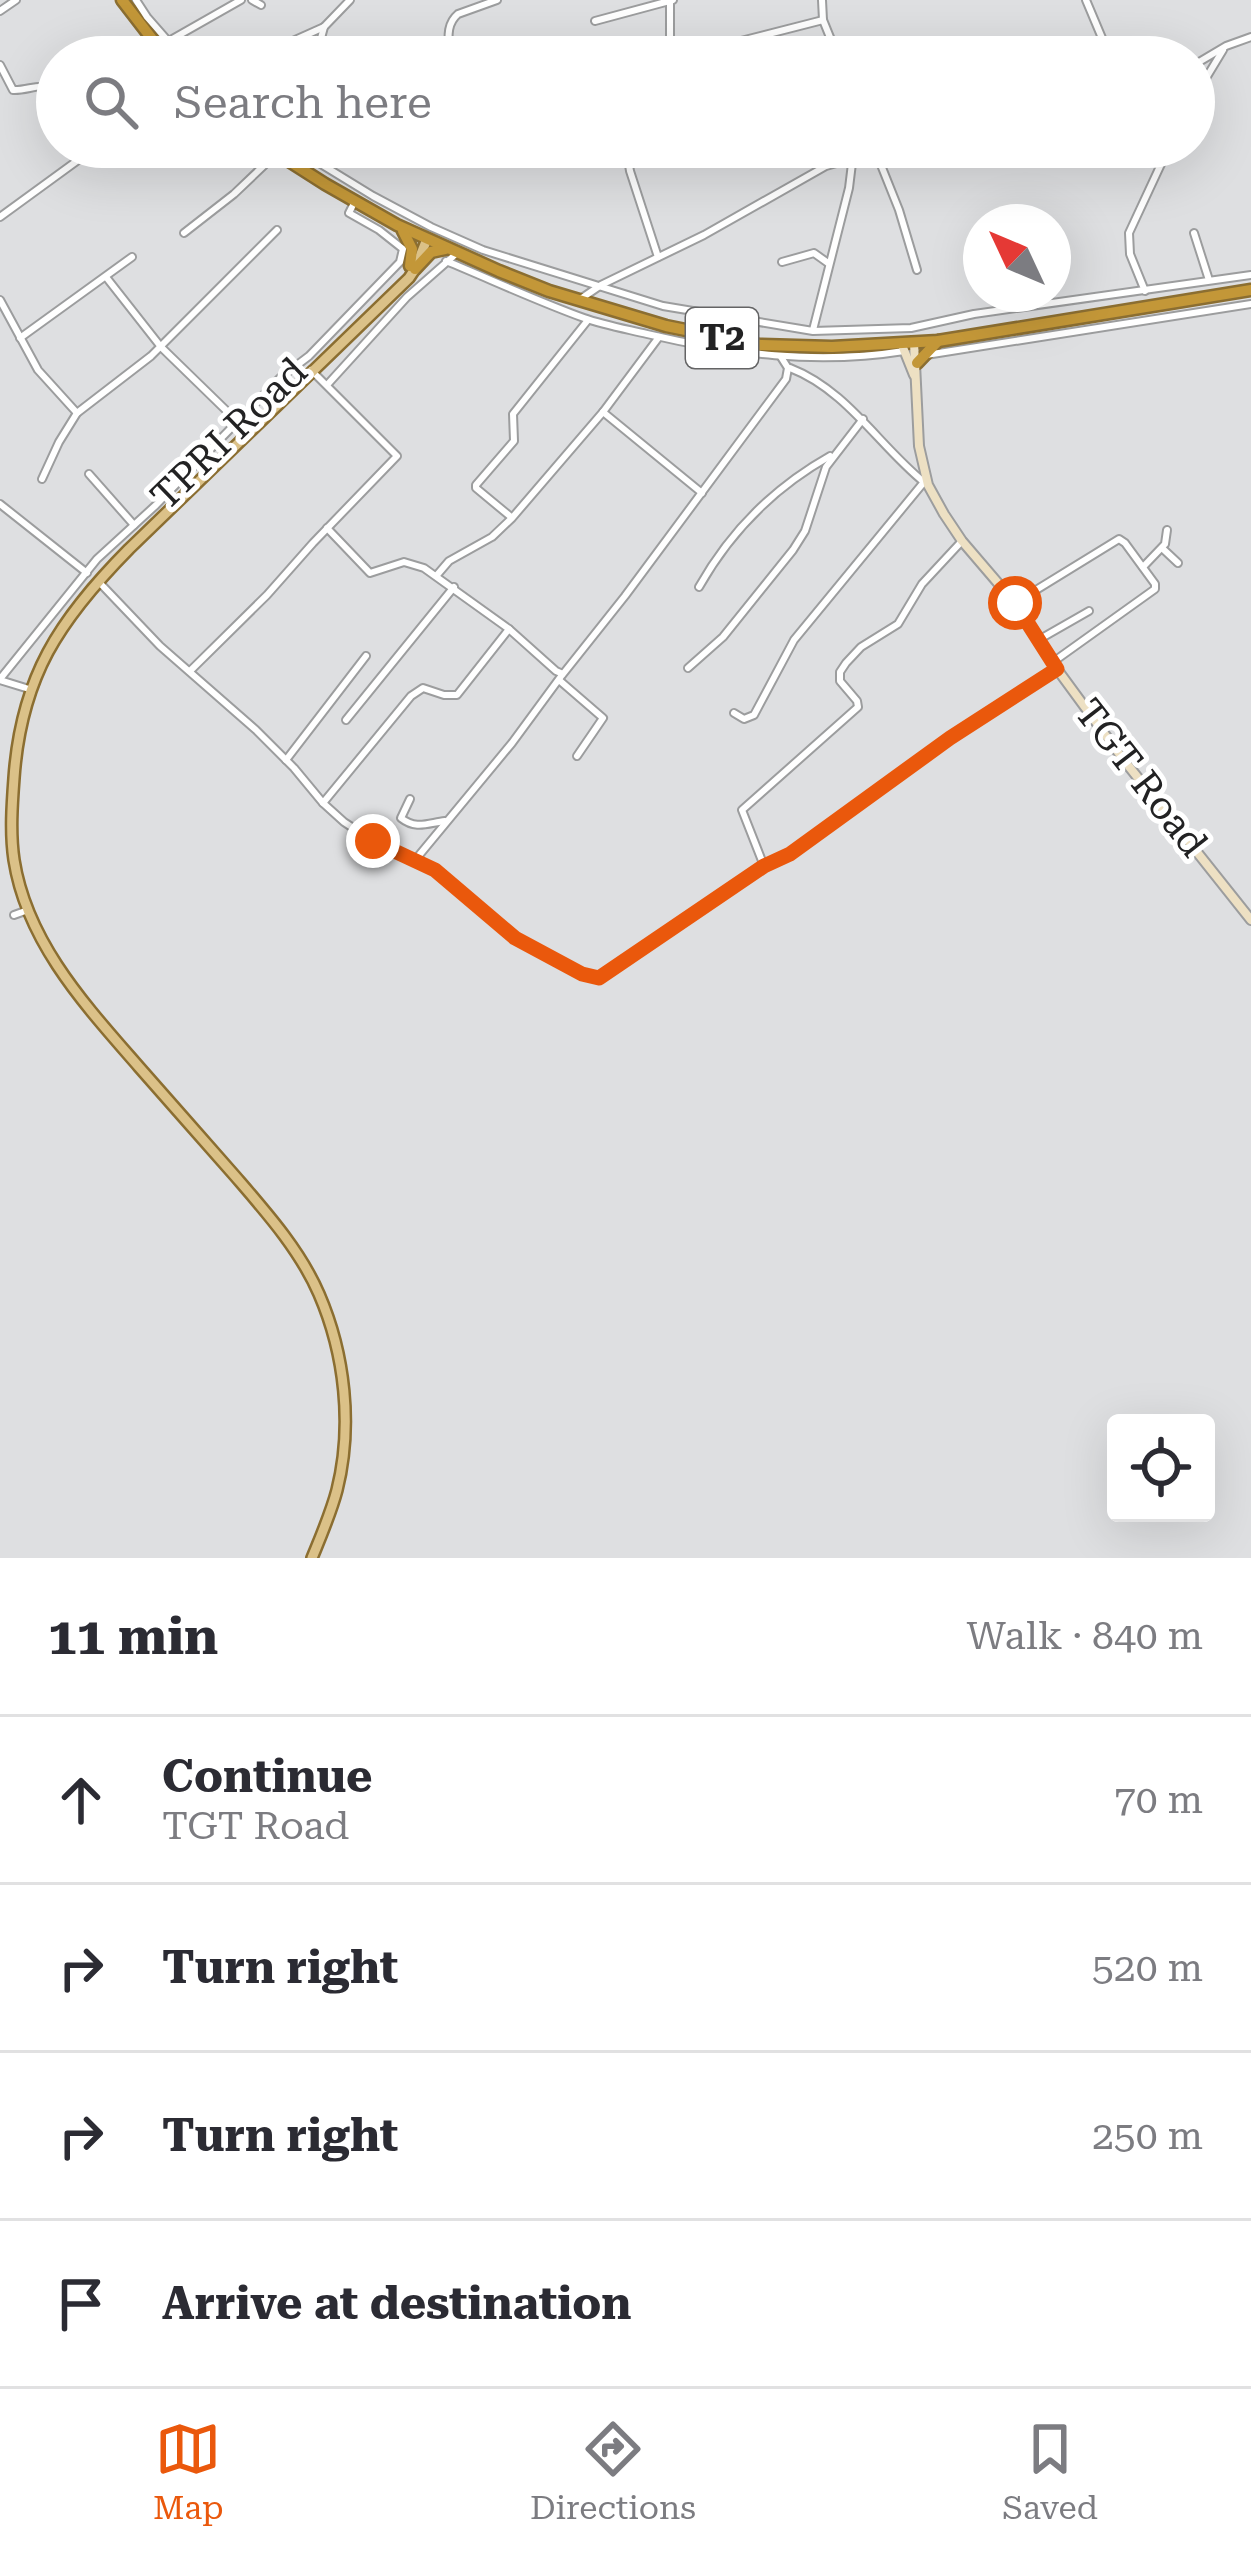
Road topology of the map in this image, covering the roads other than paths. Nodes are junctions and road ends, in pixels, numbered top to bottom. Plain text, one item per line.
1 (16, 0) edge
2 (122, 0) edge
3 (136, 0) edge
4 (242, 0) edge
5 (252, 0) edge
6 (350, 0) edge
7 (497, 0) edge
8 (671, 0) edge
9 (822, 0) edge
10 (1086, 0) edge
11 (261, 5) dead end
12 (0, 11) edge
13 (823, 20) junction
14 (595, 21) dead end
15 (324, 27) junction
16 (150, 36) edge
17 (162, 36) edge
18 (179, 36) edge
19 (304, 36) edge
20 (322, 36) edge
21 (448, 36) edge
22 (670, 36) edge
23 (760, 36) edge
24 (829, 36) edge
25 (1101, 36) edge
26 (1251, 38) edge
27 (1226, 46) junction
28 (1215, 53) edge
29 (1215, 64) edge
30 (0, 65) edge
31 (36, 87) edge
32 (62, 168) edge
33 (256, 168) edge
34 (301, 168) edge
35 (328, 168) edge
36 (630, 168) edge
37 (822, 168) edge
38 (852, 168) edge
39 (882, 168) edge
40 (1159, 168) edge
41 (355, 201) junction
42 (0, 217) edge
43 (397, 225) junction
44 (277, 230) dead end
45 (184, 233) dead end
46 (1195, 233) dead end
47 (424, 237) junction
48 (452, 255) junction
49 (132, 257) dead end
50 (658, 257) junction
51 (782, 262) dead end
52 (828, 263) junction
53 (413, 268) junction
54 (917, 270) dead end
55 (1251, 275) edge
56 (106, 277) junction
57 (1209, 280) junction
58 (601, 285) junction
59 (1251, 290) edge
60 (1145, 291) junction
61 (579, 300) junction
62 (0, 301) edge
63 (1251, 304) edge
64 (588, 320) junction
65 (813, 331) junction
66 (659, 337) junction
67 (20, 338) junction
68 (938, 341) junction
69 (906, 346) junction
70 (161, 347) junction
71 (782, 357) junction
72 (920, 359) junction
73 (788, 368) junction
74 (311, 370) junction
75 (917, 382) junction
76 (327, 385) junction
77 (603, 412) junction
78 (77, 413) junction
79 (862, 419) junction
80 (236, 420) junction
81 (833, 454) junction
82 (89, 474) dead end
83 (42, 479) dead end
84 (926, 483) junction
85 (702, 493) junction
86 (0, 504) edge
87 (512, 518) junction
88 (134, 525) junction
89 (327, 529) junction
90 (1167, 530) dead end
91 (962, 541) junction
92 (1162, 548) junction
93 (1178, 563) dead end
94 (1143, 567) junction
95 (87, 573) junction
96 (437, 575) junction
97 (98, 580) junction
98 (699, 586) dead end
99 (454, 587) junction
100 (1015, 603) junction
101 (1089, 610) dead end
102 (509, 629) junction
103 (1040, 639) junction
104 (366, 656) dead end
105 (1055, 665) junction
106 (688, 668) dead end
107 (190, 671) junction
108 (561, 677) junction
109 (0, 679) edge
110 (29, 688) junction
111 (734, 713) dead end
112 (346, 721) dead end
113 (577, 757) dead end
114 (286, 760) junction
115 (410, 799) dead end
116 (322, 803) junction
117 (448, 821) junction
118 (416, 859) junction
119 (764, 866) junction
120 (28, 910) junction
121 (14, 915) dead end
122 (1251, 920) edge
123 (312, 1558) edge

1 - 12 street
2 - 16 highway
3 - 17 street
4 - 18 street
5 - 11 street
6 - 15 street
7 - 21 street
8 - 14 street
8 - 22 street
9 - 13 street
10 - 25 street
13 - 23 street
13 - 24 street
15 - 19 street
15 - 20 street
26 - 27 street
27 - 28 street
27 - 29 street
30 - 31 street
32 - 42 street
33 - 45 street
34 - 41 highway, T2
35 - 58 street
36 - 50 street
37 - 50 street
38 - 52 street
39 - 54 street
40 - 60 street
41 - 43 highway, T2
41 - 80 street, TPRI Road
43 - 47 highway, T2
43 - 53 highway
44 - 70 street
46 - 57 street
47 - 48 highway, T2
47 - 53 main road
48 - 53 highway
48 - 61 highway, T2
48 - 64 street
48 - 76 street
49 - 56 street
50 - 58 street
51 - 52 street
52 - 65 street
53 - 74 main road
55 - 57 street
56 - 67 street
56 - 70 street
57 - 60 street
58 - 61 street
58 - 65 street
59 - 68 highway, T2
60 - 65 street
61 - 69 highway, T2
62 - 67 street
63 - 72 street
64 - 66 street
64 - 87 street
66 - 71 street
66 - 77 street
67 - 78 street
68 - 69 highway, T2
68 - 72 highway
69 - 71 street
69 - 72 street, TGT Road
69 - 75 street
70 - 78 street
70 - 80 street
71 - 73 street
72 - 75 street, TGT Road
73 - 79 street
73 - 85 street
74 - 76 street
74 - 97 main road
75 - 84 street, TGT Road
76 - 89 street
77 - 85 street
77 - 87 street
78 - 83 street
79 - 81 street
79 - 84 street
80 - 88 street, TPRI Road
81 - 98 street
81 - 106 street
82 - 88 street
84 - 91 street, TGT Road
84 - 111 street
85 - 108 street
86 - 95 street
87 - 96 street
88 - 95 street, TPRI Road
89 - 96 street
89 - 107 street
90 - 92 street
91 - 100 street, TGT Road
91 - 119 street
92 - 93 street
92 - 94 street
94 - 100 street
94 - 105 street
95 - 109 street, TPRI Road
96 - 99 street
97 - 107 street
97 - 110 main road
99 - 102 street
99 - 112 street
100 - 103 street, TGT Road
101 - 103 street
102 - 108 street
102 - 116 street
103 - 105 street, TGT Road
104 - 114 street
105 - 119 street
105 - 122 street, TGT Road
107 - 114 street
108 - 113 street
108 - 117 street
109 - 110 street
110 - 120 main road
114 - 116 street
115 - 117 street
116 - 118 street
117 - 118 street
118 - 119 street
120 - 121 street
120 - 123 main road

